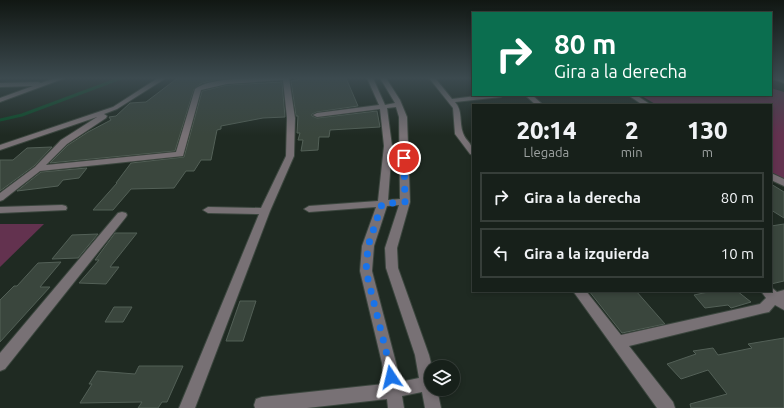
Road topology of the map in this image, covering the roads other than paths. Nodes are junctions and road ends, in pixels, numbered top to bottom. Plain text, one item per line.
1 (133, 97) edge
2 (196, 97) edge
3 (288, 97) edge
4 (379, 97) edge
5 (394, 97) edge
6 (447, 97) edge
7 (484, 97) edge
8 (530, 97) edge
9 (634, 97) edge
10 (450, 101) junction
11 (539, 104) edge
12 (646, 104) edge
13 (398, 105) junction
14 (383, 106) junction
15 (115, 108) junction
16 (317, 114) dead end
17 (50, 131) junction
18 (72, 137) junction
19 (0, 148) edge
20 (472, 151) edge
21 (38, 169) junction
22 (772, 177) edge
23 (784, 183) edge
24 (0, 198) edge
25 (405, 202) junction
26 (382, 204) junction
27 (62, 208) dead end
28 (309, 209) dead end
29 (0, 210) edge
30 (208, 210) dead end
31 (265, 211) junction
32 (122, 215) dead end
33 (580, 292) edge
34 (778, 297) edge
35 (618, 342) junction
36 (0, 364) edge
37 (424, 366) edge
38 (424, 383) edge
39 (393, 391) junction
40 (430, 396) edge
41 (262, 405) dead end
42 (187, 408) edge
43 (396, 408) edge
44 (433, 408) edge
45 (667, 408) edge

1 - 15 street
2 - 21 street
3 - 31 street
4 - 14 street
5 - 13 street
6 - 10 street
7 - 10 street
8 - 11 street
9 - 12 street
10 - 20 street
13 - 14 street
13 - 25 street
14 - 16 street
14 - 26 street
15 - 17 street
15 - 18 street
17 - 18 street
17 - 19 street
18 - 21 street
21 - 24 street
22 - 23 street
25 - 26 street
25 - 37 street
26 - 28 street
26 - 39 street
27 - 29 street
30 - 31 street
31 - 42 street
32 - 36 street
33 - 35 street
34 - 35 street
35 - 45 street
38 - 39 street
39 - 41 street
39 - 43 street
40 - 44 street

